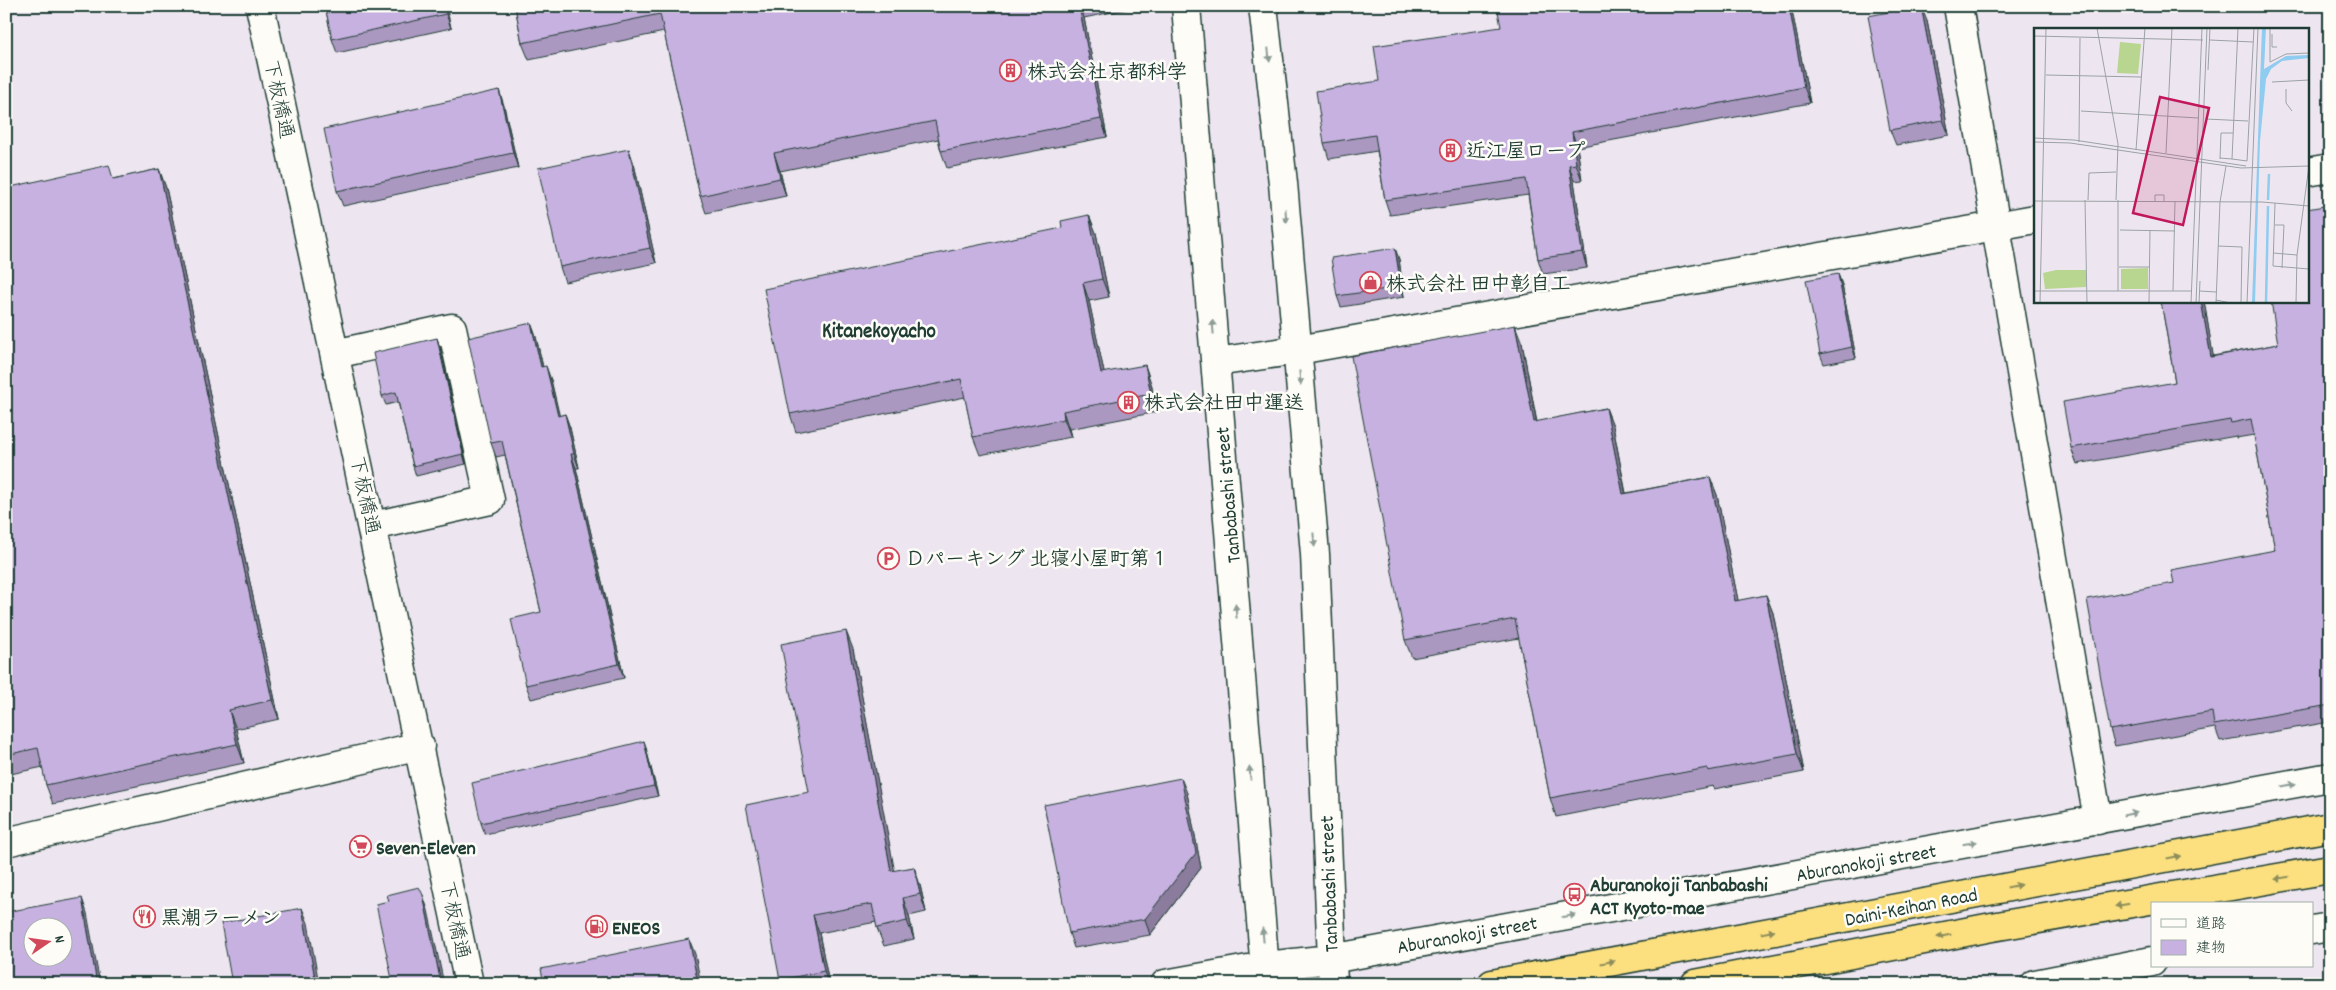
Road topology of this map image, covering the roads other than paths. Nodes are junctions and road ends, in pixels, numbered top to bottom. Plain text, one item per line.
1 (260, 6) edge
2 (1186, 6) edge
3 (1263, 6) edge
4 (1958, 6) edge
5 (2330, 168) edge
6 (2308, 172) edge
7 (2034, 219) edge
8 (1995, 226) junction
9 (1298, 350) junction
10 (335, 354) junction
11 (1216, 362) junction
12 (373, 526) junction
13 (420, 746) junction
14 (2330, 777) edge
15 (2098, 820) junction
16 (2330, 827) edge
17 (6, 842) edge
18 (2330, 869) edge
19 (2330, 927) edge
20 (2314, 930) edge
21 (2151, 961) edge
22 (1332, 971) edge
23 (1266, 975) edge
24 (2116, 976) edge
25 (469, 984) edge
26 (1165, 984) edge
27 (1492, 984) edge
28 (1695, 984) edge
29 (2036, 984) edge

1 - 10 street, 下板橋通
11 -> 2 street, Tanbabashi street
3 -> 9 street, Tanbabashi street
4 - 8 street
5 - 6 street
7 - 8 street
8 - 9 street
8 - 15 street
9 - 11 street
9 -> 22 street, Tanbabashi street
10 - 12 street, 下板橋通
10 - 12 street
23 -> 11 street, Tanbabashi street
12 - 13 street, 下板橋通
13 - 17 street
13 - 25 street, 下板橋通
15 -> 14 street, Aburanokoji street
22 -> 15 street, Aburanokoji street
27 -> 16 highway, Daini-Keihan Road
18 -> 28 highway, Daini-Keihan Road
19 - 20 street
21 - 24 street
22 - 23 street, Aburanokoji street
23 - 26 street, Aburanokoji street
24 - 29 street

